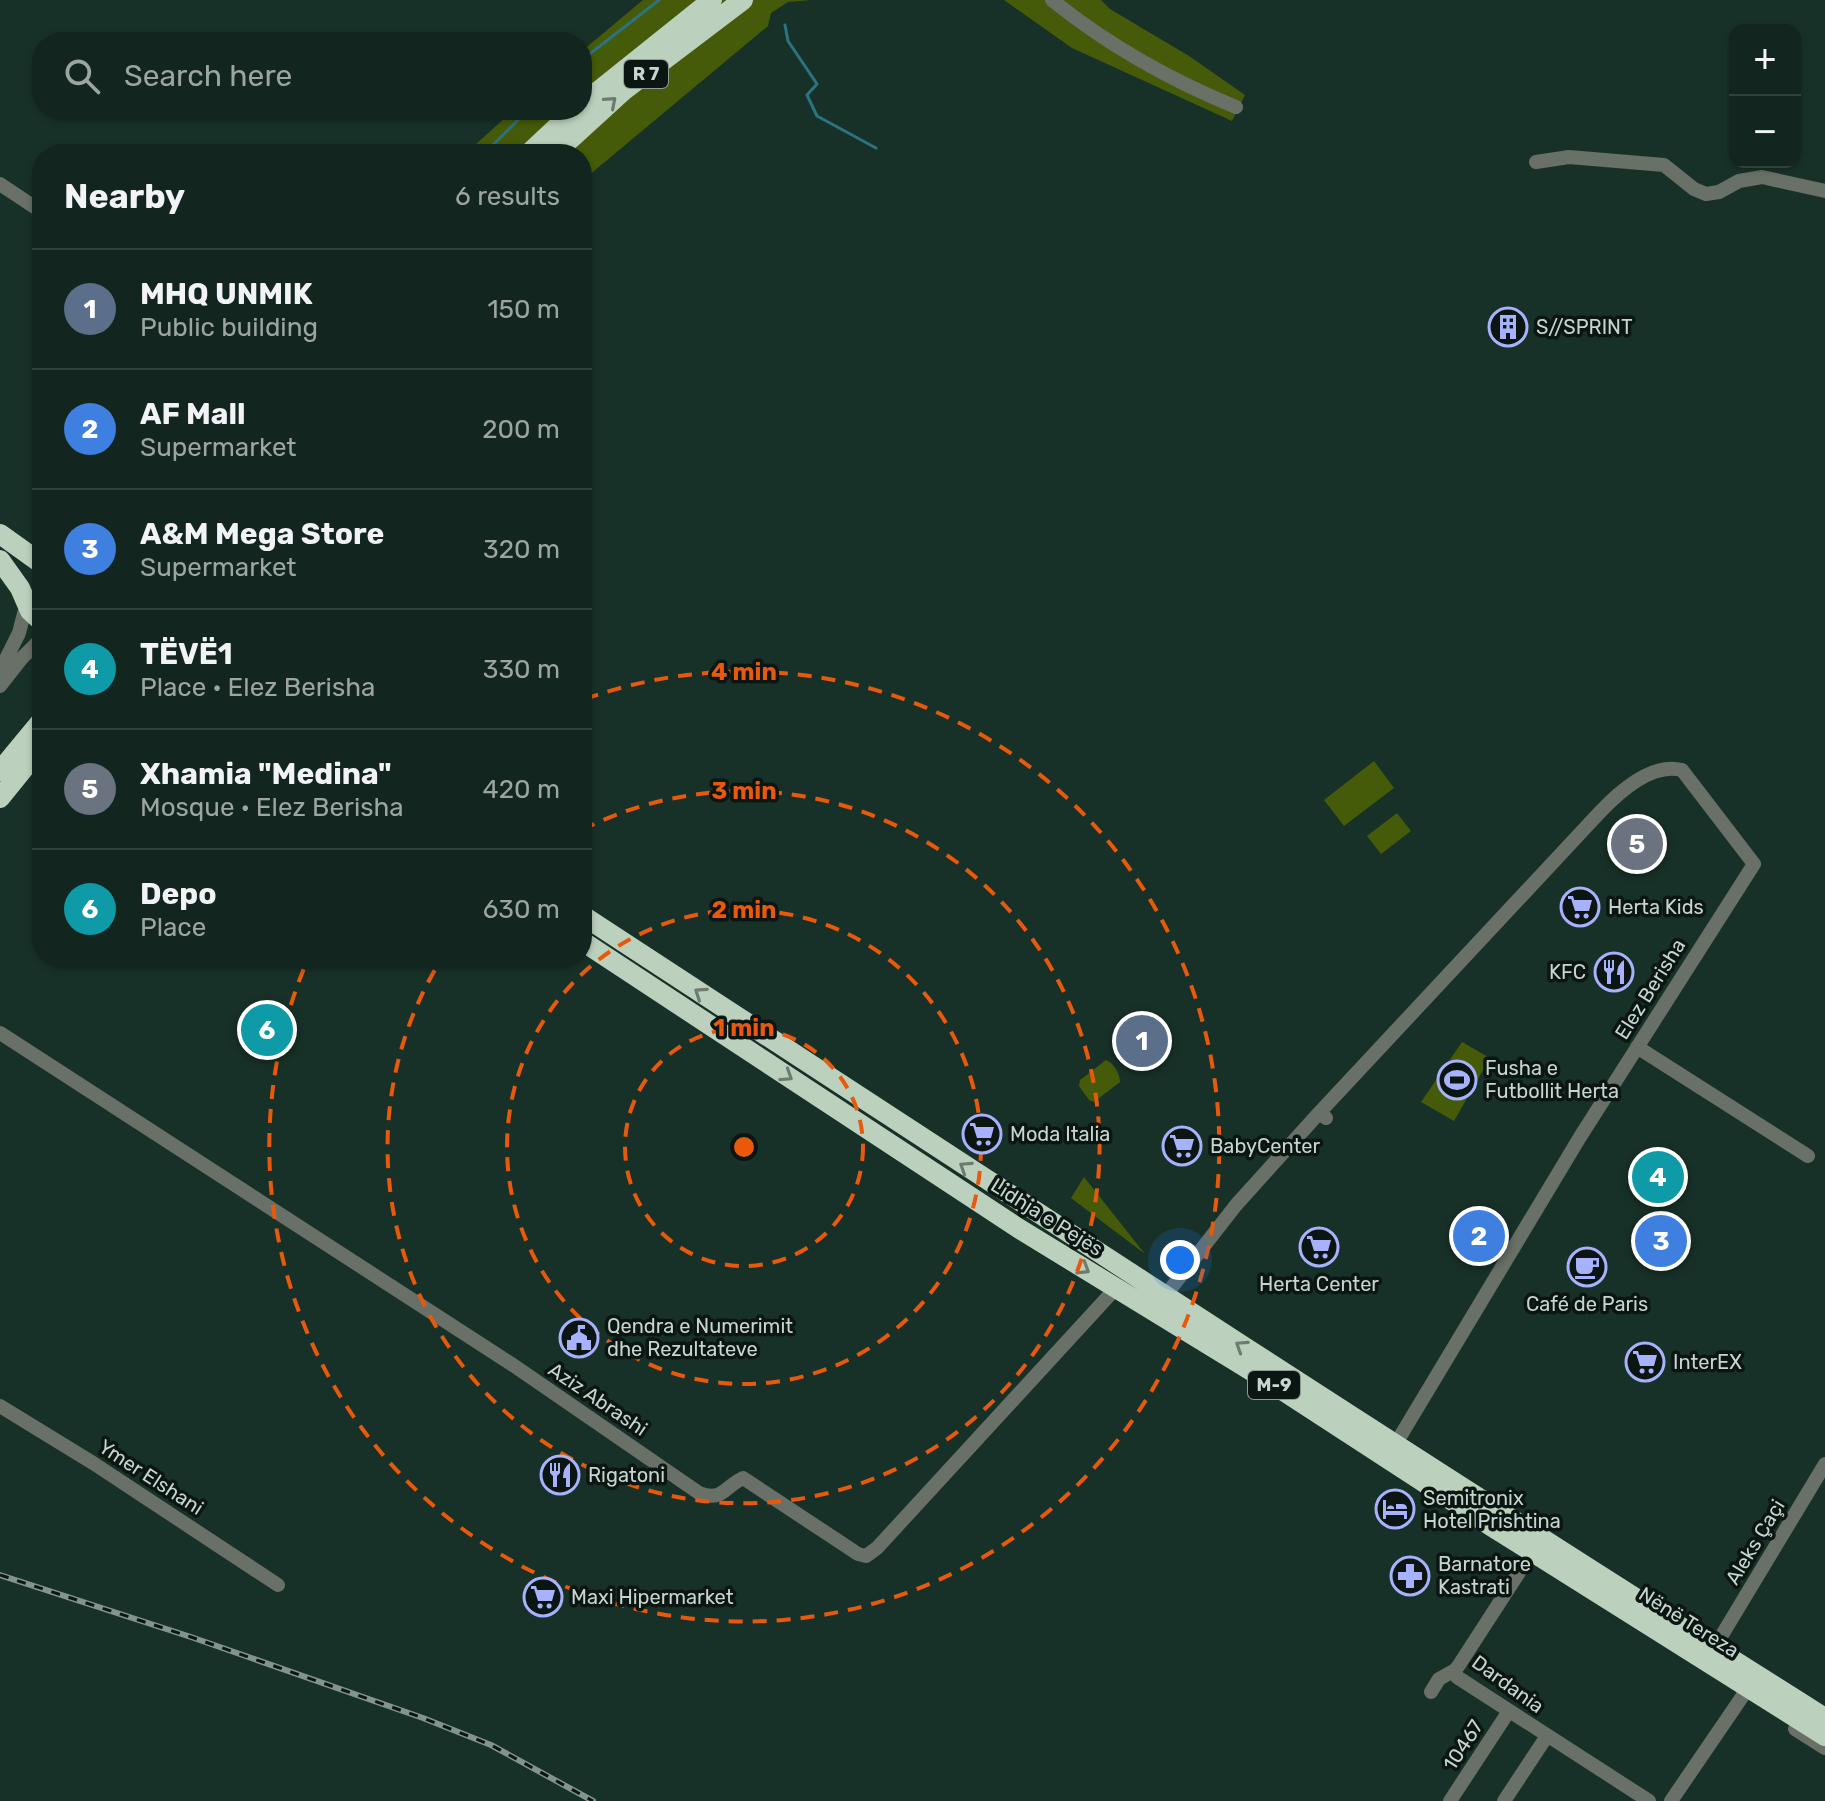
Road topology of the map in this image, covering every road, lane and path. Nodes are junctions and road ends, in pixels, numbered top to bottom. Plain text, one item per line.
1 (712, 0) edge
2 (743, 0) edge
3 (1052, 0) edge
4 (592, 96) edge
5 (1236, 107) dead end
6 (592, 119) edge
7 (564, 120) edge
8 (591, 120) edge
9 (539, 144) edge
10 (565, 144) edge
11 (1536, 162) dead end
12 (0, 184) edge
13 (1825, 191) edge
14 (32, 205) edge
15 (0, 525) edge
16 (0, 534) edge
17 (32, 543) edge
18 (32, 557) edge
19 (0, 560) edge
20 (32, 583) edge
21 (27, 601) junction
22 (32, 613) edge
23 (32, 648) edge
24 (0, 671) edge
25 (0, 686) edge
26 (32, 732) edge
27 (32, 758) edge
28 (0, 771) edge
29 (0, 798) edge
30 (592, 922) edge
31 (592, 948) edge
32 (0, 1033) edge
33 (1637, 1047) junction
34 (1808, 1156) dead end
35 (1116, 1288) junction
36 (1165, 1296) junction
37 (0, 1406) edge
38 (1398, 1447) junction
39 (1825, 1464) edge
40 (1557, 1538) joint
41 (1528, 1550) junction
42 (278, 1585) dead end
43 (1643, 1626) junction
44 (1719, 1640) junction
45 (1455, 1670) junction
46 (1431, 1692) dead end
47 (1744, 1694) junction
48 (1825, 1707) edge
49 (1509, 1711) junction
50 (1825, 1718) edge
51 (1547, 1736) junction
52 (1825, 1736) edge
53 (1825, 1748) edge
54 (1450, 1801) edge
55 (1504, 1801) edge
56 (1649, 1801) edge
57 (1671, 1801) edge

1 - 4 highway, R 7
6 -> 2 highway, R 7
3 - 5 street
7 - 9 highway
10 -> 8 highway, R 7
11 - 13 street
12 - 14 street
15 - 17 highway
16 - 18 highway
19 - 21 highway
20 - 21 highway
21 - 22 highway
21 - 24 street
23 - 25 street
26 - 28 highway
27 - 29 highway
36 -> 30 highway, Lidhja e Pejës / M-9
31 -> 35 highway, Lidhja e Pejës / M-9
32 - 35 street, Aziz Abrashi
33 - 34 street
33 - 36 street, Elez Berisha
33 - 38 street, Elez Berisha
35 - 41 highway, Lidhja e Pejës / M-9
38 -> 36 highway, Lidhja e Pejës / M-9
37 - 42 street, Ymer Elshani
38 - 40 street, Lidhja e Pejës
38 - 41 highway, Lidhja e Pejës / M-9
39 - 44 street, Aleks Çaçi
40 - 44 street, Nënë Tereza
41 - 43 highway, Nënë Tereza / M-9
41 - 45 street, Dardania
41 - 50 highway, Nënë Tereza / M-9
43 - 47 street, Nënë Tereza
43 - 52 highway, Nënë Tereza / M-9
44 - 48 street, Nënë Tereza
45 - 46 street
45 - 49 street, Dardania
47 - 53 street, Nënë Tereza
47 - 57 street
49 - 51 street, Dardania
49 - 54 street, 10467
51 - 55 street
51 - 56 street, Dardania

